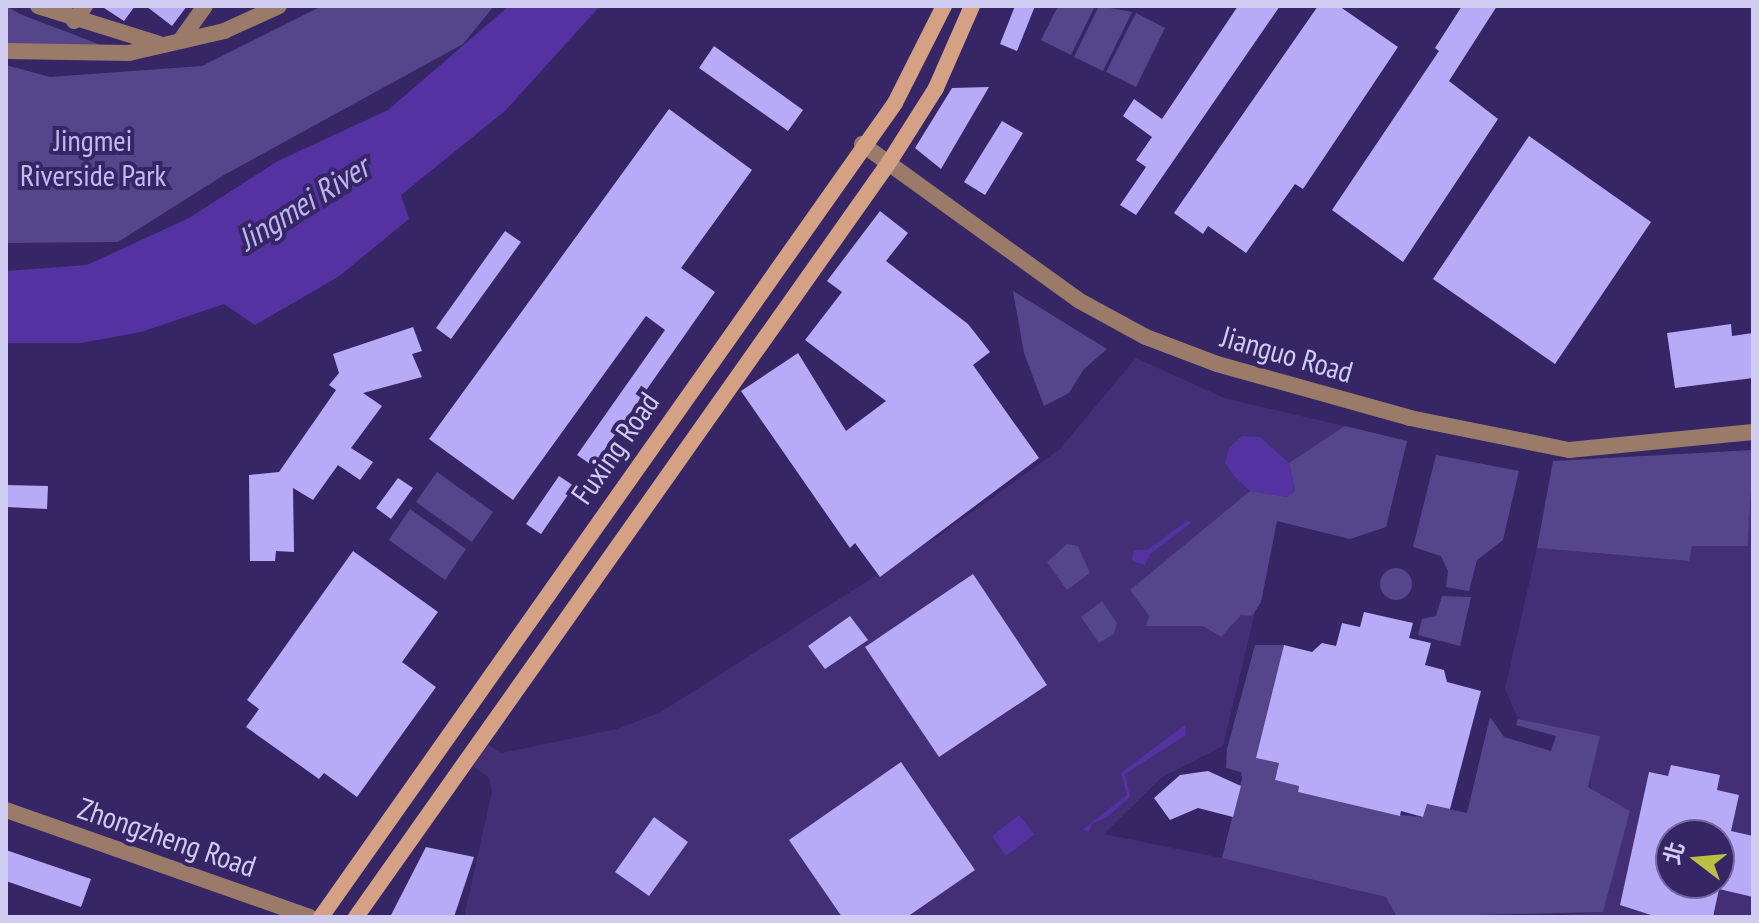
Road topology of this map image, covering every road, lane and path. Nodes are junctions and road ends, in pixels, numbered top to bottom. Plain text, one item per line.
1 (38, 6) edge
2 (85, 6) edge
3 (205, 6) edge
4 (279, 6) edge
5 (944, 6) edge
6 (972, 6) edge
7 (74, 21) junction
8 (172, 43) junction
9 (6, 51) edge
10 (862, 144) junction
11 (888, 164) junction
12 (1753, 432) edge
13 (6, 810) edge
14 (310, 917) edge
15 (321, 917) edge
16 (356, 917) edge

1 - 7 street
2 - 7 street
3 - 8 street
4 - 8 street
5 - 10 main road, Fuxing Road
6 - 11 main road, Fuxing Road
7 - 8 street
8 - 9 street
10 - 11 street, Jianguo Road
10 - 15 main road, Fuxing Road
11 - 12 street, Jianguo Road
11 - 16 main road, Fuxing Road
13 - 14 street, Zhongzheng Road

